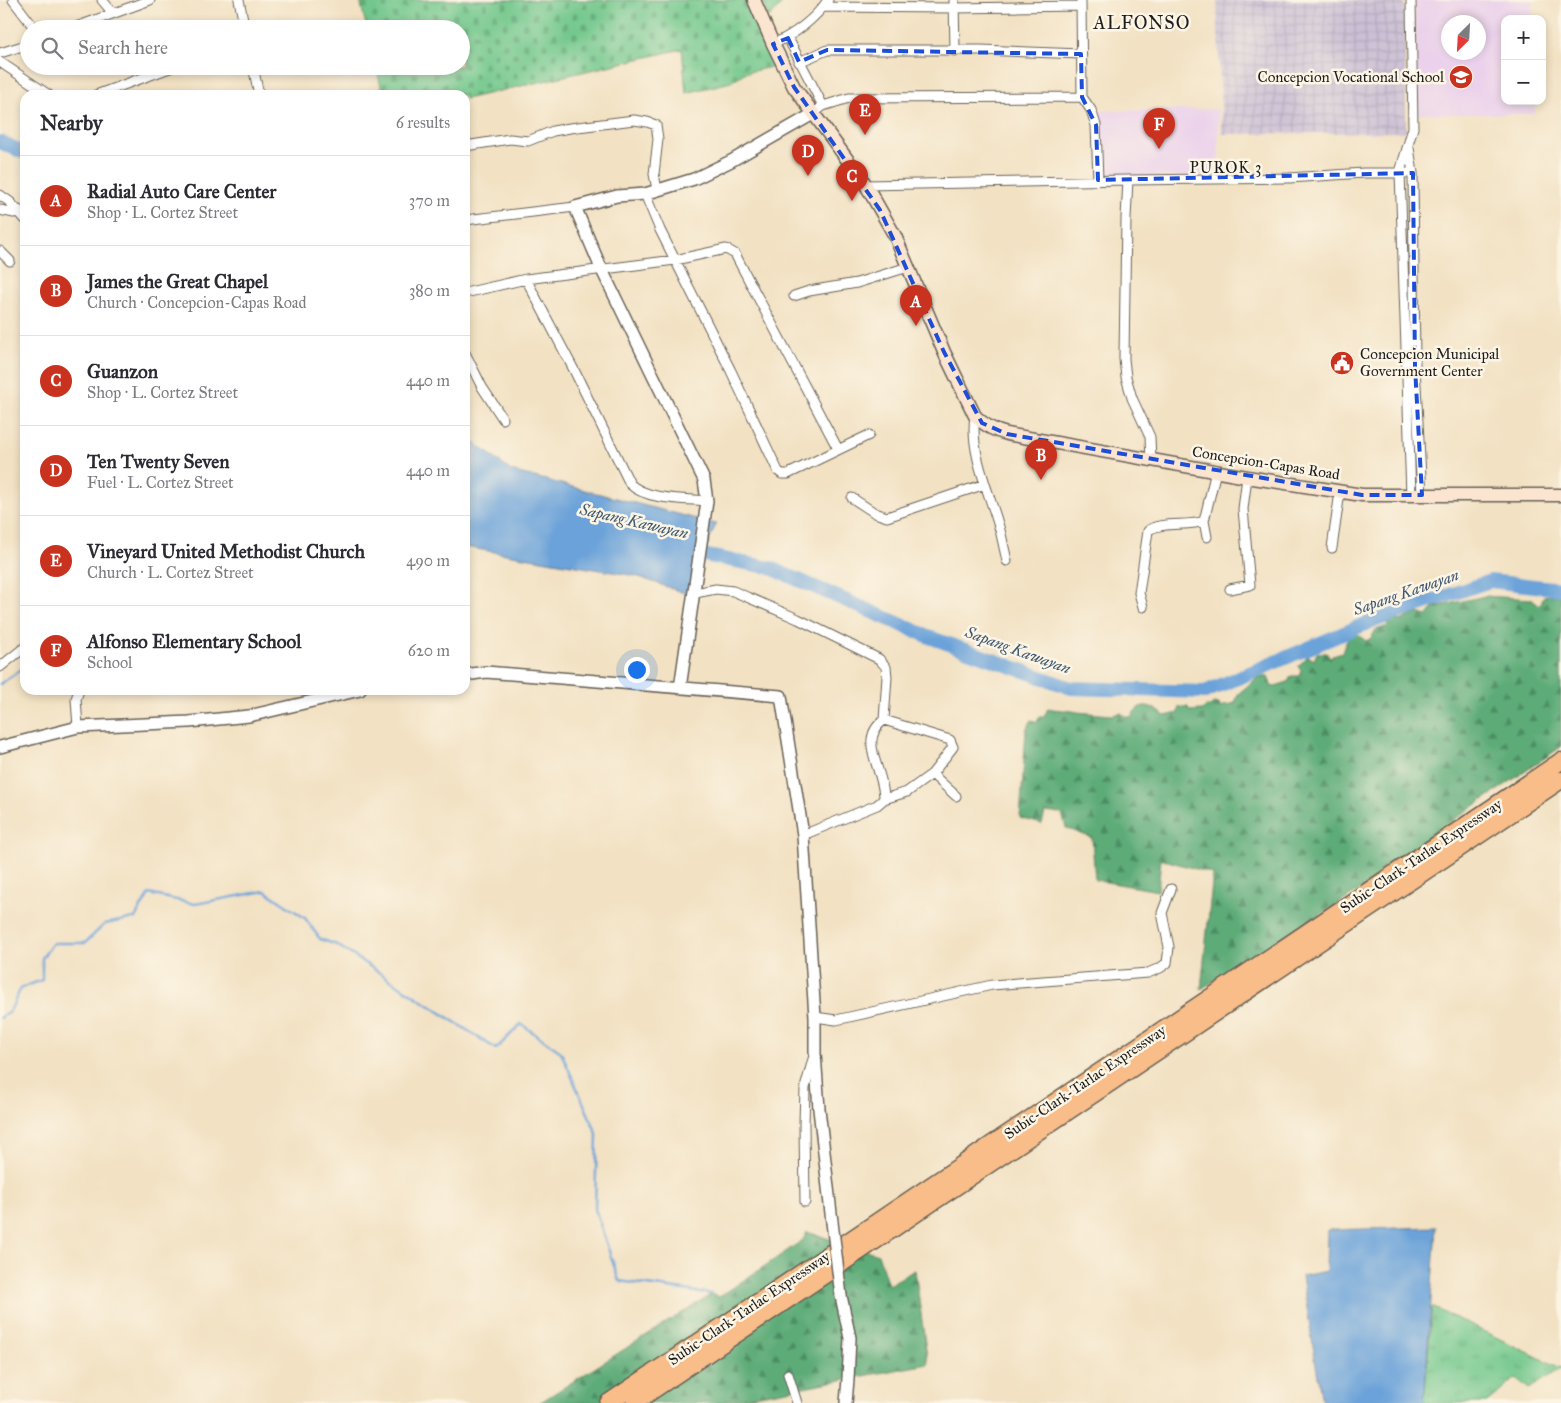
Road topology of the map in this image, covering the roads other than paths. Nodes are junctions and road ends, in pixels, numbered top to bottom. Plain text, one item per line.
1 (12, 0) edge
2 (102, 0) edge
3 (150, 0) edge
4 (239, 0) edge
5 (754, 0) edge
6 (1411, 0) edge
7 (826, 3) edge
8 (1081, 3) edge
9 (954, 4) edge
10 (112, 13) junction
11 (28, 20) edge
12 (94, 20) edge
13 (243, 20) edge
14 (788, 38) junction
15 (773, 44) junction
16 (20, 47) edge
17 (955, 51) junction
18 (0, 53) edge
19 (1081, 54) junction
20 (0, 62) edge
21 (800, 62) junction
22 (150, 75) edge
23 (255, 75) edge
24 (42, 90) edge
25 (110, 90) edge
26 (258, 90) edge
27 (1082, 97) junction
28 (823, 106) junction
29 (812, 114) junction
30 (470, 145) edge
31 (1408, 145) junction
32 (1400, 172) junction
33 (1413, 173) junction
34 (1098, 180) junction
35 (1128, 180) junction
36 (866, 186) junction
37 (657, 190) junction
38 (645, 194) junction
39 (0, 195) edge
40 (575, 206) junction
41 (0, 210) edge
42 (19, 210) joint
43 (470, 219) edge
44 (0, 251) edge
45 (675, 260) junction
46 (10, 261) dead end
47 (908, 267) junction
48 (601, 268) junction
49 (526, 278) junction
50 (470, 292) edge
51 (794, 296) dead end
52 (470, 363) edge
53 (975, 416) junction
54 (503, 419) dead end
55 (869, 435) dead end
56 (838, 449) junction
57 (1151, 461) junction
58 (1216, 471) junction
59 (1247, 477) junction
60 (985, 484) junction
61 (1340, 492) junction
62 (1416, 495) junction
63 (1561, 495) edge
64 (852, 498) dead end
65 (707, 501) junction
66 (1204, 521) junction
67 (1207, 537) dead end
68 (1332, 548) dead end
69 (1006, 561) dead end
70 (695, 588) junction
71 (1230, 588) dead end
72 (1143, 607) dead end
73 (20, 651) edge
74 (0, 667) edge
75 (470, 674) edge
76 (680, 688) junction
77 (77, 695) edge
78 (339, 695) edge
79 (884, 720) junction
80 (78, 726) junction
81 (0, 747) edge
82 (1561, 761) edge
83 (932, 774) junction
84 (1561, 780) edge
85 (956, 796) dead end
86 (884, 799) junction
87 (803, 835) junction
88 (1171, 889) dead end
89 (815, 1017) junction
90 (815, 1054) junction
91 (805, 1202) dead end
92 (788, 1374) dead end
93 (608, 1403) edge
94 (634, 1403) edge
95 (798, 1403) edge
96 (846, 1403) edge

1 - 11 street
2 - 10 street
3 - 10 street
4 - 13 street
5 - 15 main road
6 - 31 street
7 - 9 street
7 - 14 street
8 - 9 street
8 - 19 street
9 - 17 street
10 - 12 street
14 - 15 street
14 - 21 street
15 - 29 main road
16 - 18 street
17 - 19 street
17 - 21 street
19 - 27 street
20 - 24 street
21 - 28 street
22 - 25 street
23 - 26 street
27 - 28 street
27 - 34 street
28 - 29 street
29 - 36 main road
29 - 37 street
30 - 37 street
31 - 32 street
31 - 33 street
32 - 33 street
32 - 35 street
32 - 62 street
33 - 62 street
34 - 35 street
34 - 36 street
35 - 57 street
36 - 47 main road
37 - 38 street
38 - 40 street
38 - 45 street
39 - 42 street
40 - 43 street
40 - 48 street
41 - 42 street
44 - 46 street
45 - 48 street
45 - 56 street
45 - 56 street
47 - 51 street
47 - 53 main road
48 - 49 street
48 - 65 street
49 - 50 street
49 - 65 street
52 - 54 street
53 - 57 main road, Concepcion-Capas Road
53 - 60 street
55 - 56 street
57 - 58 main road, Concepcion-Capas Road
58 - 59 main road, Concepcion-Capas Road
58 - 66 street
59 - 61 main road, Concepcion-Capas Road
59 - 71 street
60 - 64 street
60 - 69 street
61 - 62 main road, Concepcion-Capas Road
61 - 68 street
62 - 63 main road, Concepcion-Capas Road
65 - 70 street
66 - 67 street
66 - 72 street
70 - 76 street
70 - 79 street
73 - 74 street
75 - 76 street
76 - 87 street
77 - 80 street
78 - 80 street
79 - 83 street
79 - 86 street
80 - 81 street
82 - 93 highway, Subic-Clark-Tarlac Expressway
83 - 85 street
83 - 86 street
84 - 94 highway, Subic-Clark-Tarlac Expressway
86 - 87 street
87 - 89 street
88 - 89 street
89 - 90 street
90 - 91 street
90 - 96 street, bridge
92 - 95 street

